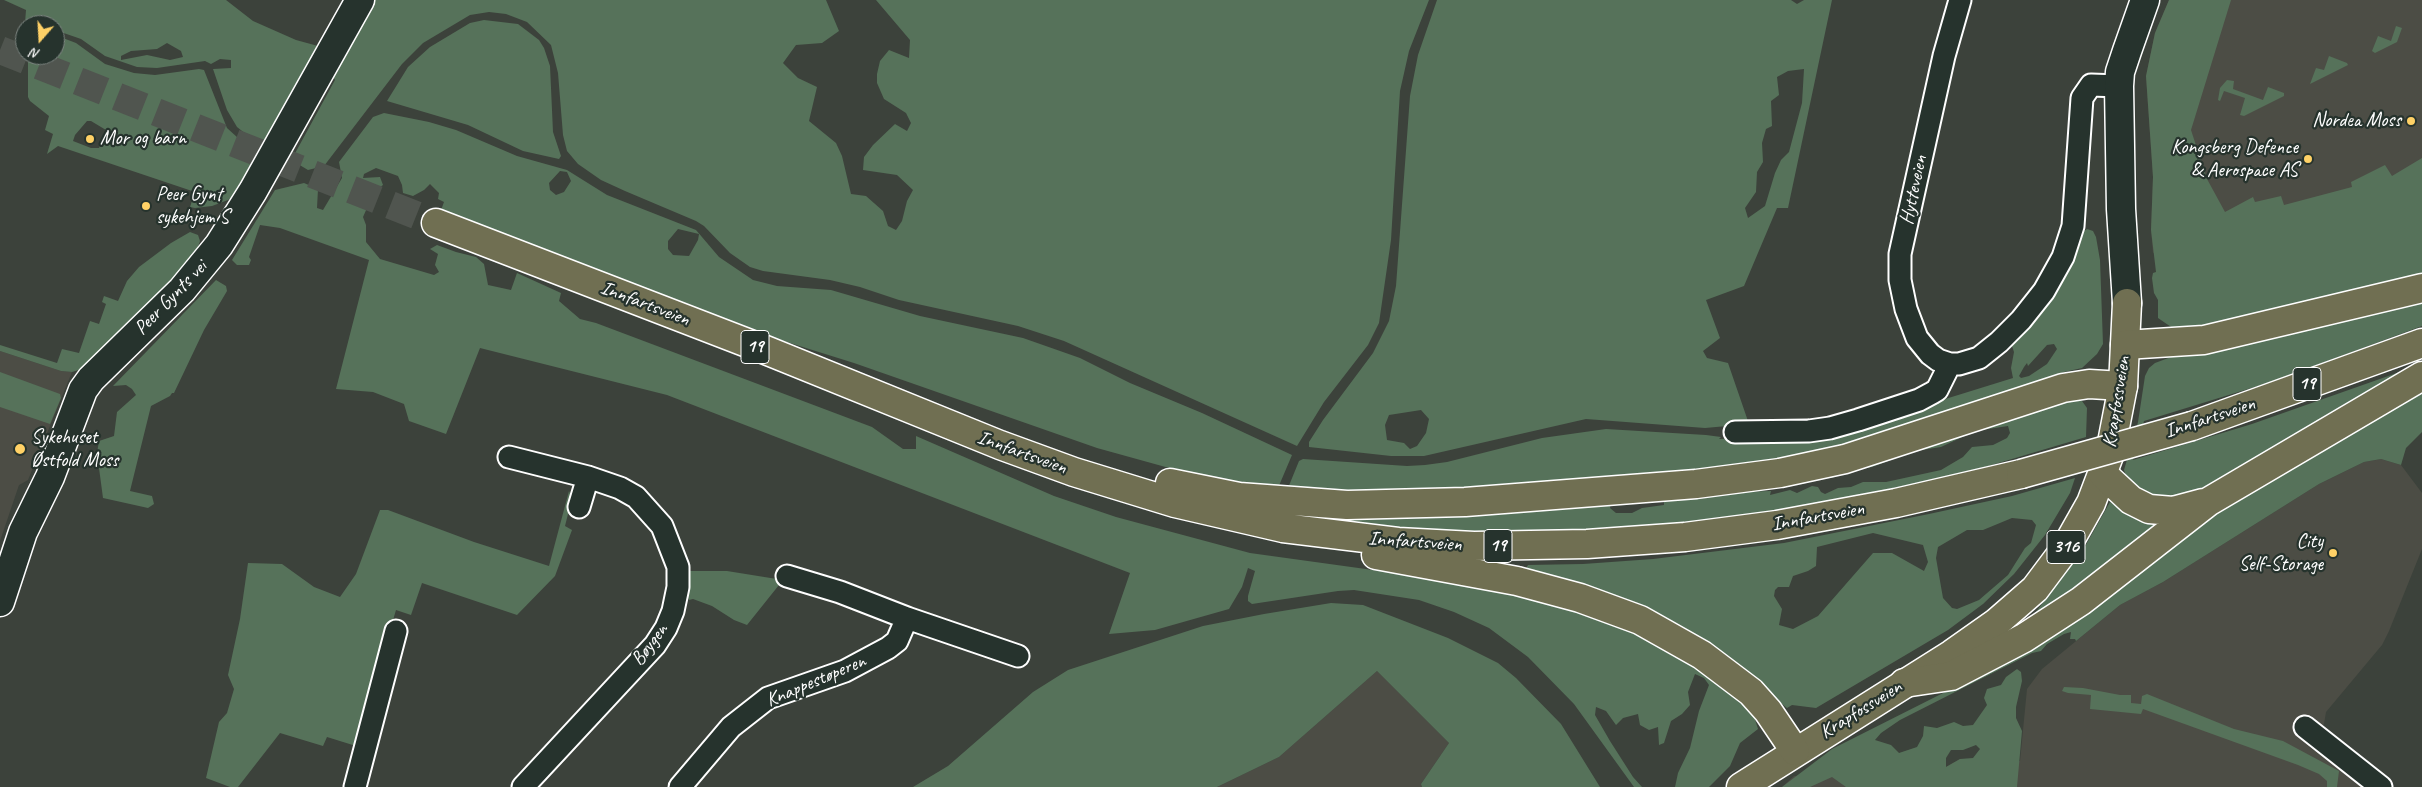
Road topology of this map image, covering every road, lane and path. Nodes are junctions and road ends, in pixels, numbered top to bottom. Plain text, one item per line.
1 (360, 0) edge
2 (1960, 0) edge
3 (2145, 0) edge
4 (2119, 86) junction
5 (436, 222) tunnel mouth
6 (2422, 288) edge
7 (2127, 303) joint
8 (2422, 343) edge
9 (2126, 345) junction
10 (1950, 364) junction
11 (2422, 376) edge
12 (2123, 386) junction
13 (1735, 432) dead end
14 (509, 457) dead end
15 (1074, 472) junction
16 (2103, 474) junction
17 (588, 477) junction
18 (2208, 502) junction
19 (579, 507) dead end
20 (1311, 532) junction
21 (787, 576) dead end
22 (0, 602) edge
23 (907, 618) junction
24 (396, 631) dead end
25 (1018, 656) dead end
26 (1904, 683) junction
27 (2305, 727) dead end
28 (1795, 751) junction
29 (355, 787) edge
30 (523, 787) edge
31 (680, 787) edge
32 (1741, 787) edge
33 (1765, 787) edge
34 (2382, 787) edge

1 - 22 street, Peer Gynts vei
2 - 10 street, Hytteveien
3 - 4 street, Krapfossveien
4 - 7 street, Krapfossveien
4 - 10 street
5 - 15 main road, Innfartsveien / 19
6 - 9 main road
7 - 9 main road, Krapfossveien / 316
8 - 20 main road, Innfartsveien / 19, bridge
9 - 12 main road, Krapfossveien / 316
10 - 13 street
11 - 18 main road
12 - 15 main road
12 - 16 main road, Krapfossveien / 316
14 - 17 street, Bøygen
15 - 20 main road, Innfartsveien / 19
16 - 18 main road
16 - 26 main road, Krapfossveien / 316
17 - 19 street
17 - 30 street, Bøygen
18 - 26 main road
20 - 28 main road
21 - 23 street
23 - 25 street
23 - 31 street, Knappestøperen
24 - 29 street
26 - 28 main road, Krapfossveien / 316
27 - 34 street
28 - 32 main road, Krapfossveien / 316
28 - 33 main road, Krapfossveien / 316

